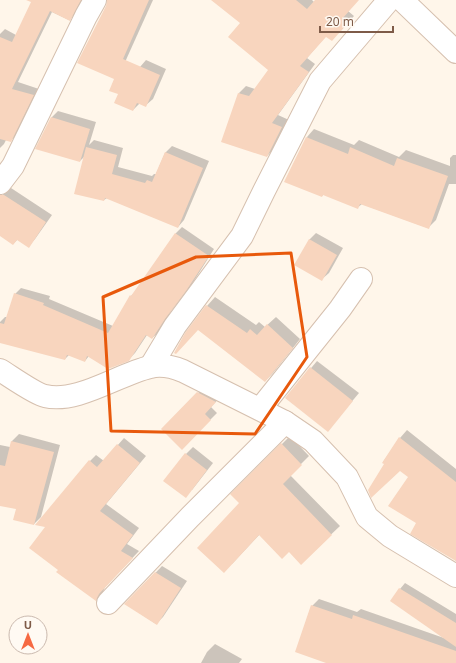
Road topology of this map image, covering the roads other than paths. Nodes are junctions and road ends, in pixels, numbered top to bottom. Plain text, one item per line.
1 (95, 0) edge
2 (390, 0) edge
3 (402, 0) edge
4 (456, 52) edge
5 (0, 183) edge
6 (361, 280) dead end
7 (151, 366) junction
8 (0, 370) edge
9 (260, 409) junction
10 (285, 422) junction
11 (456, 576) edge
12 (108, 603) dead end

1 - 5 street
2 - 7 street
3 - 4 street
6 - 9 street
7 - 8 street
7 - 9 street
9 - 10 street
10 - 11 street
10 - 12 street

